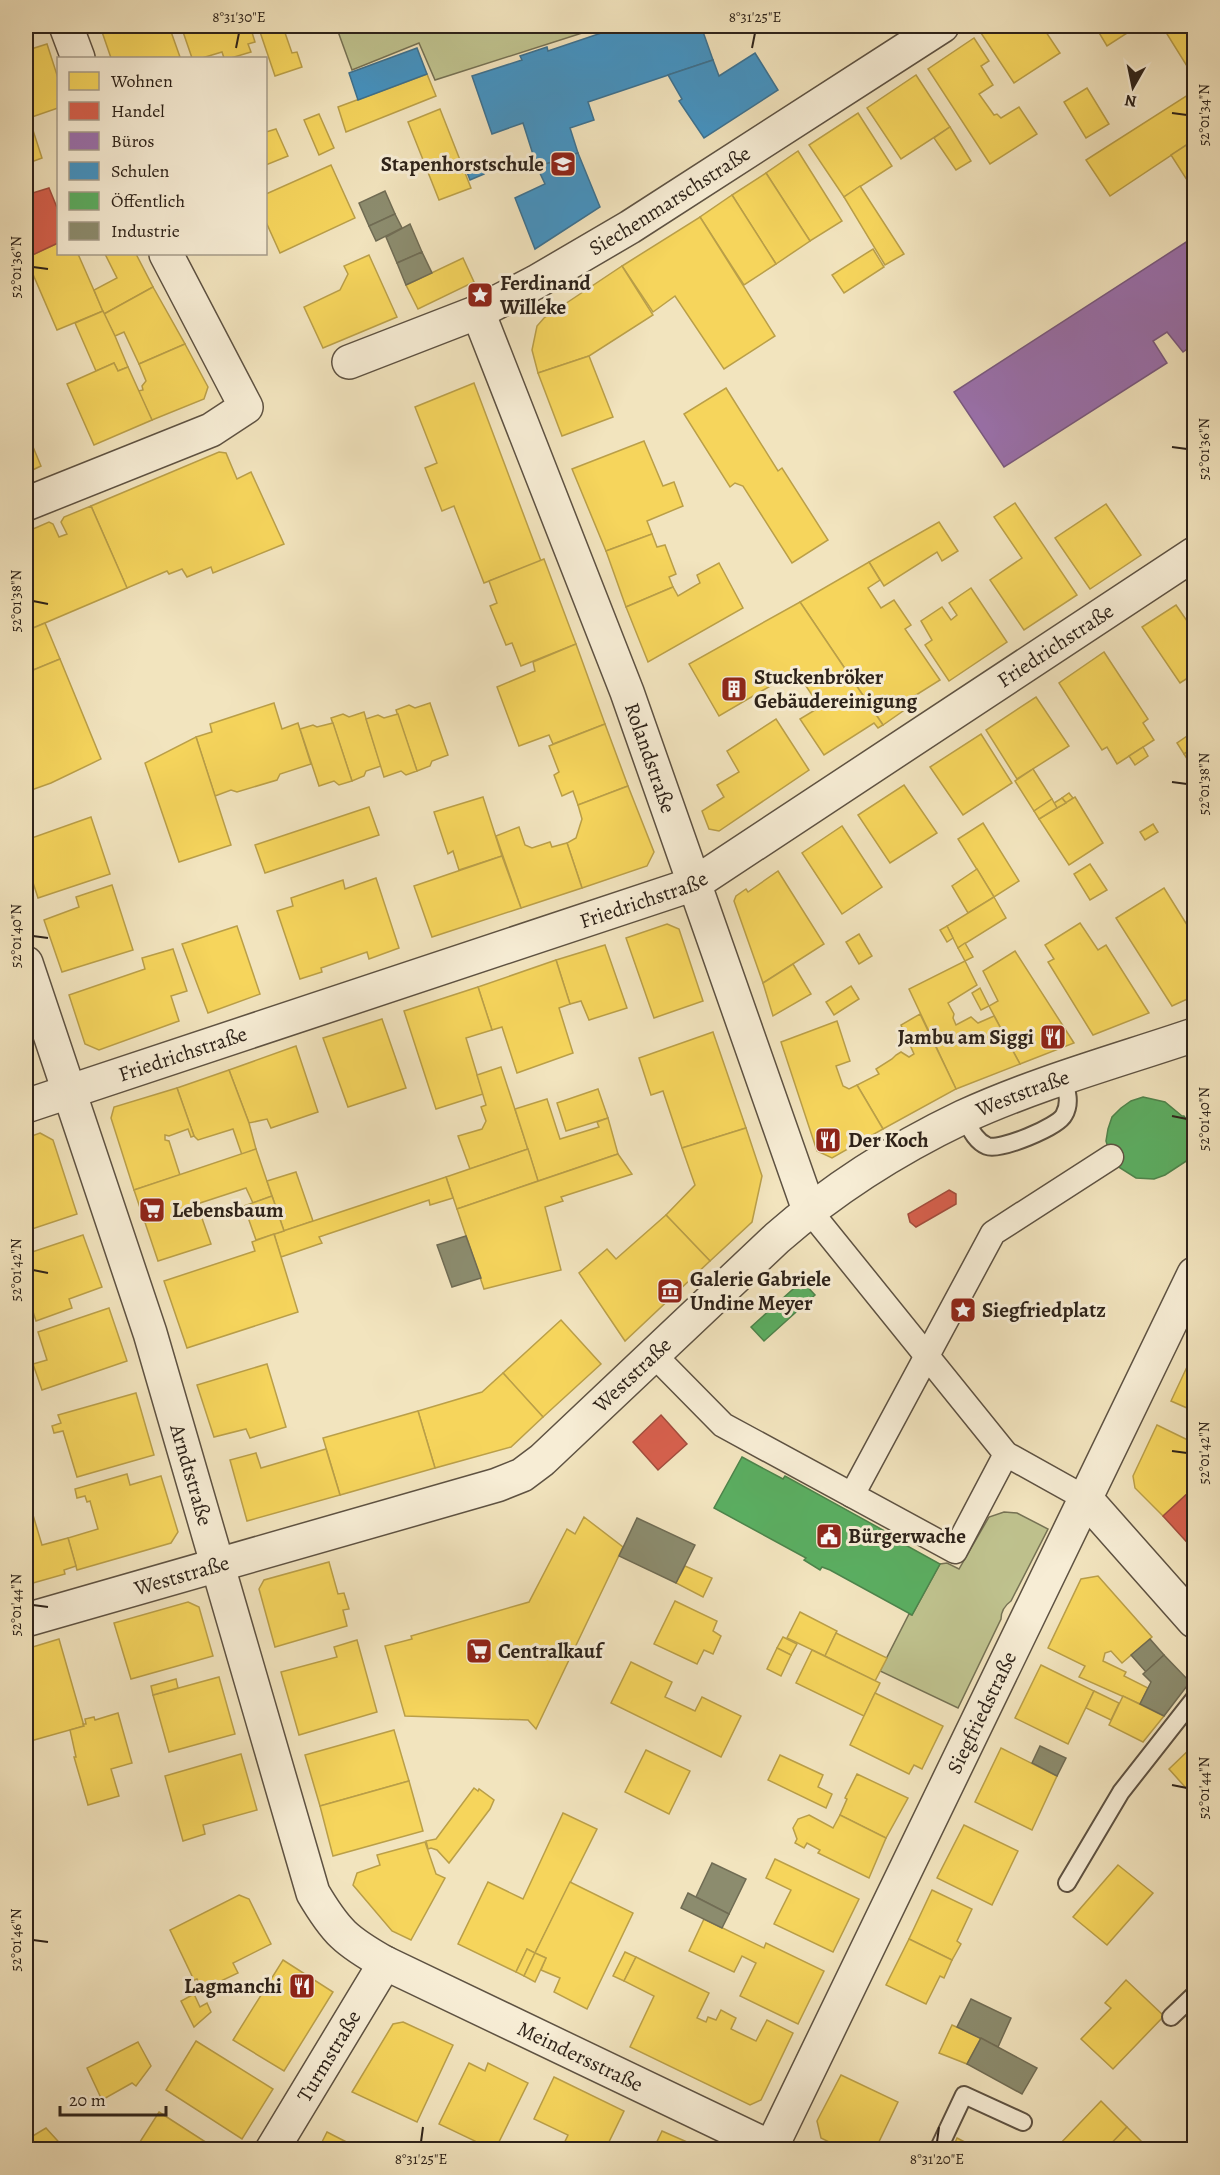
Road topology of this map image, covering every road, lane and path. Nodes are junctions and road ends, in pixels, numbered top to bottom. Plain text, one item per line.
1 (66, 26) edge
2 (942, 26) edge
3 (78, 57) edge
4 (167, 255) edge
5 (486, 309) junction
6 (349, 362) dead end
7 (26, 504) edge
8 (1194, 554) edge
9 (694, 884) junction
10 (26, 963) edge
11 (1194, 1035) edge
12 (69, 1091) junction
13 (26, 1106) edge
14 (1111, 1157) dead end
15 (809, 1210) junction
16 (1194, 1274) edge
17 (654, 1355) junction
18 (927, 1356) junction
19 (1006, 1454) junction
20 (852, 1495) junction
21 (1085, 1498) junction
22 (217, 1566) junction
23 (26, 1620) edge
24 (1194, 1621) edge
25 (1194, 1699) edge
26 (1066, 1883) dead end
27 (385, 1963) junction
28 (1194, 1995) edge
29 (1171, 2017) dead end
30 (1023, 2122) dead end
31 (772, 2149) edge
32 (272, 2150) edge
33 (938, 2150) edge

1 - 3 street
2 - 5 street, Siechenmarschstraße
4 - 7 street
5 - 6 street, Siechenmarschstraße
5 - 9 street, Rolandstraße
8 - 9 street, Friedrichstraße
9 - 12 street, Friedrichstraße
9 - 15 street, Rolandstraße
10 - 12 street, Arndtstraße
11 - 15 street, Weststraße
12 - 13 street, Friedrichstraße
12 - 22 street, Arndtstraße
14 - 18 street
15 - 17 street, Weststraße
15 - 18 street
16 - 21 street, Siegfriedstraße
17 - 20 street
17 - 22 street, Weststraße
18 - 19 street
18 - 20 street
19 - 20 street
19 - 21 street
21 - 24 street
21 - 31 street, Siegfriedstraße
22 - 23 street, Weststraße
22 - 27 street, Arndtstraße
25 - 26 lane
27 - 31 street, Meindersstraße
27 - 32 street, Turmstraße
28 - 29 lane
30 - 33 lane

